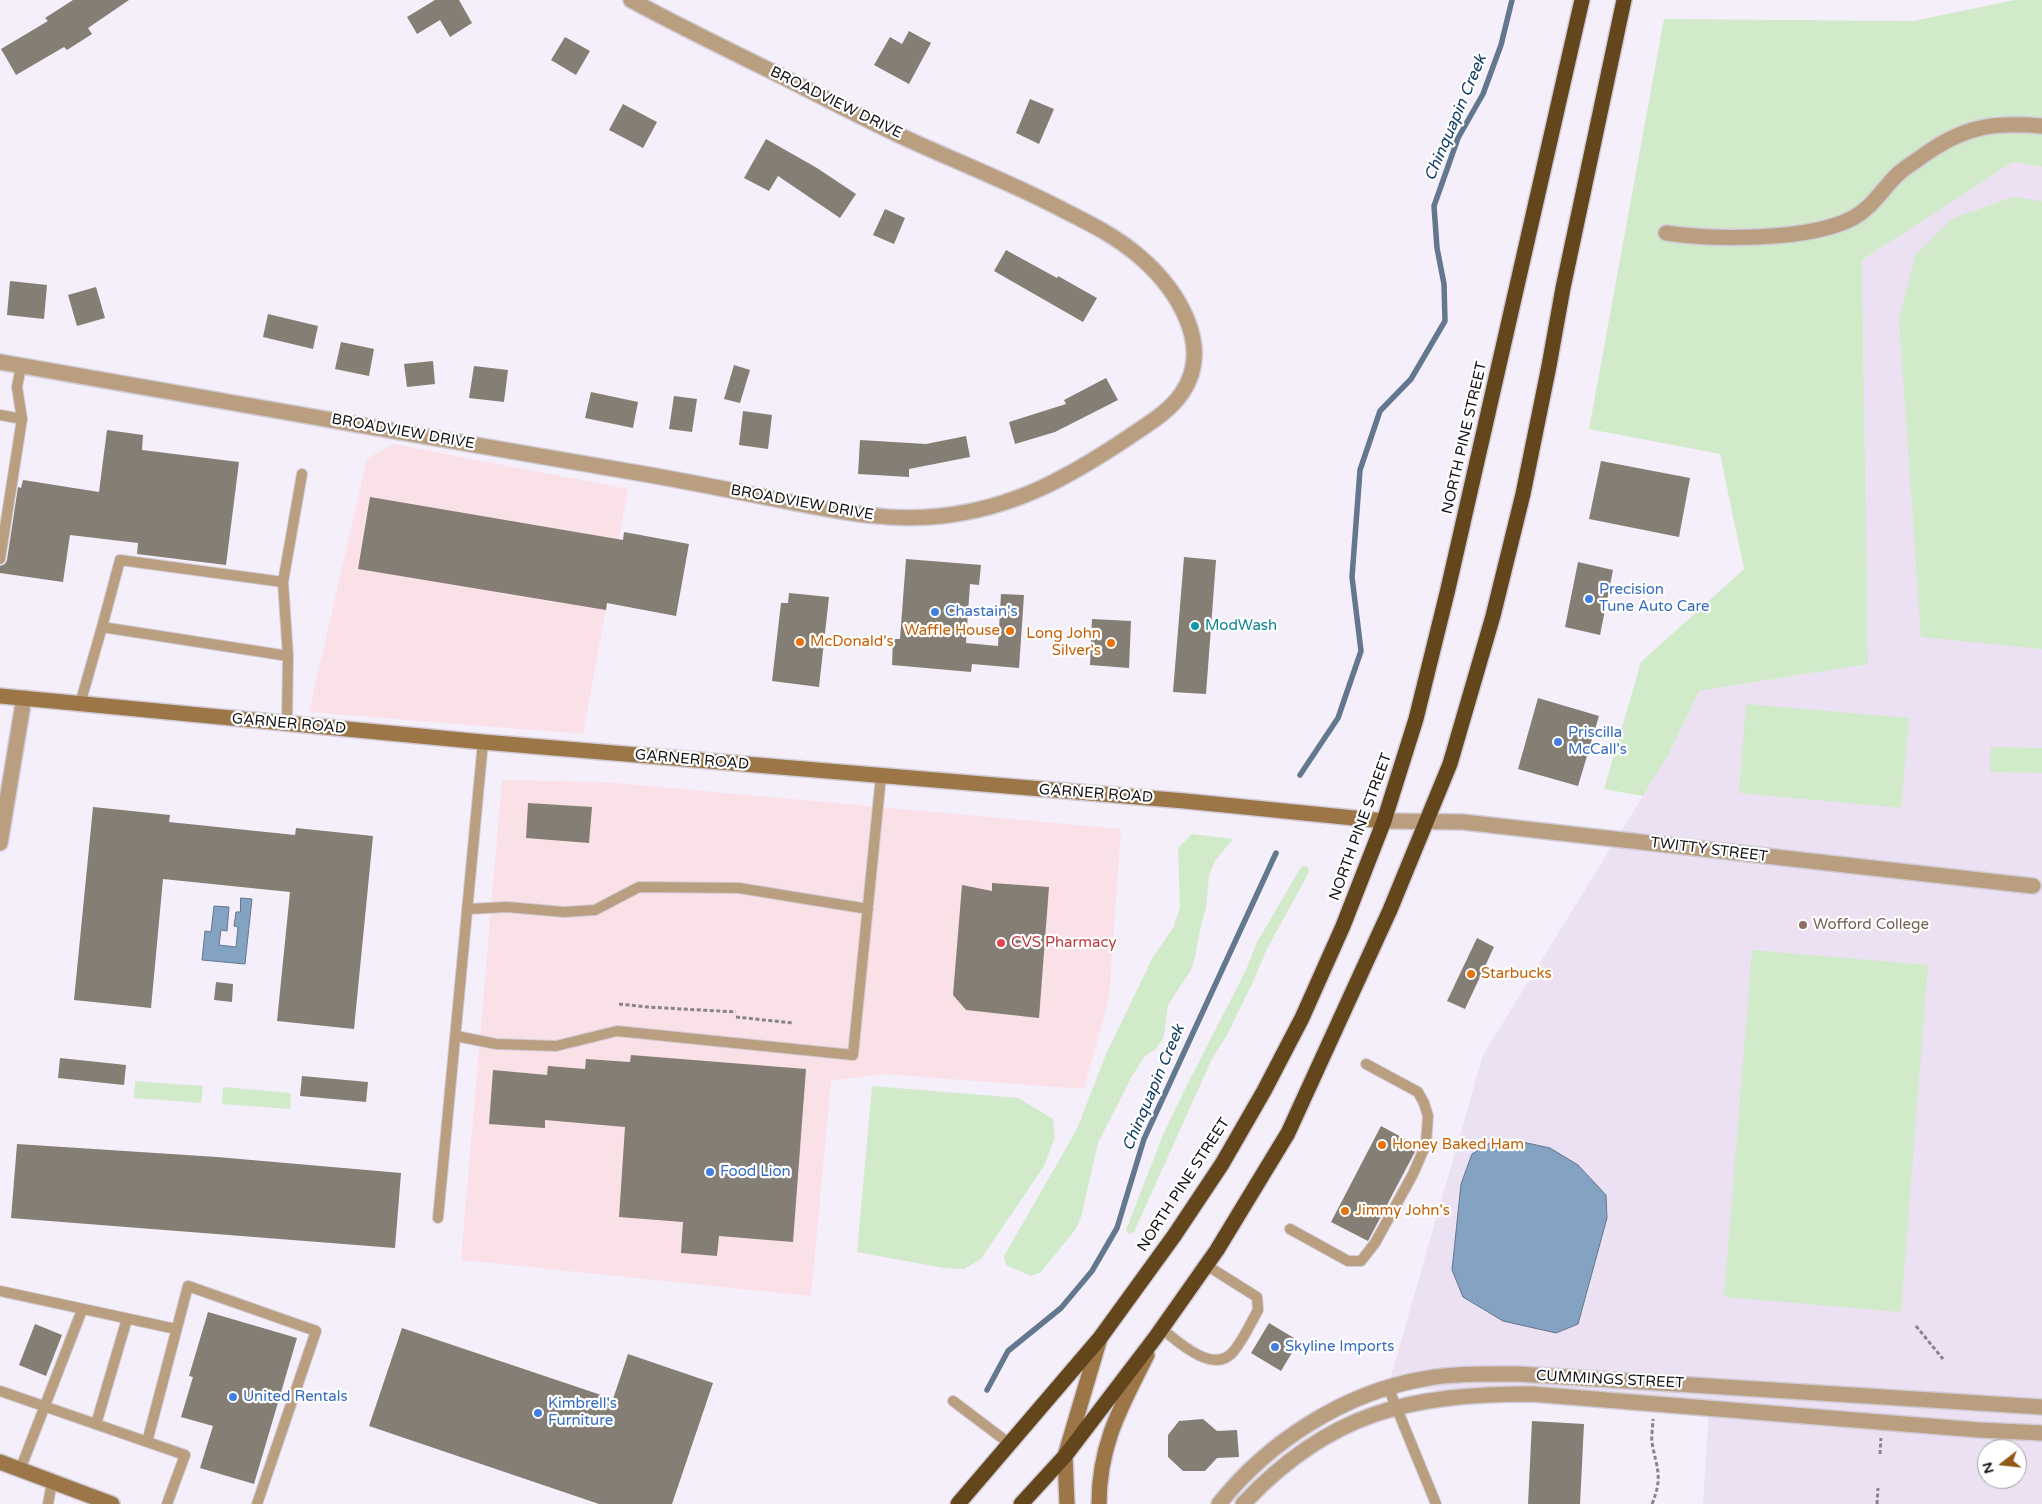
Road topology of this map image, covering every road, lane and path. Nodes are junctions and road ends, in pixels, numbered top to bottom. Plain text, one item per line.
1 (631, 0) edge
2 (1582, 0) edge
3 (1624, 0) edge
4 (2042, 126) edge
5 (1666, 232) dead end
6 (0, 362) edge
7 (20, 366) junction
8 (0, 415) edge
9 (22, 419) junction
10 (302, 474) dead end
11 (0, 558) edge
12 (283, 582) junction
13 (102, 627) junction
14 (288, 656) junction
15 (0, 696) edge
16 (24, 698) junction
17 (80, 704) junction
18 (287, 724) junction
19 (484, 742) junction
20 (881, 776) junction
21 (1384, 821) junction
22 (1426, 822) junction
23 (0, 844) edge
24 (2033, 886) dead end
25 (468, 909) junction
26 (868, 909) junction
27 (619, 1004) dead end
28 (736, 1012) dead end
29 (736, 1016) dead end
30 (793, 1023) dead end
31 (456, 1036) junction
32 (1366, 1064) dead end
33 (438, 1218) dead end
34 (1290, 1229) dead end
35 (1206, 1265) junction
36 (0, 1290) edge
37 (82, 1310) junction
38 (127, 1319) junction
39 (1916, 1326) dead end
40 (176, 1329) junction
41 (1158, 1334) junction
42 (1100, 1338) junction
43 (1943, 1358) dead end
44 (1388, 1388) junction
45 (0, 1390) edge
46 (953, 1401) dead end
47 (44, 1406) junction
48 (1396, 1406) junction
49 (2042, 1407) edge
50 (1654, 1418) dead end
51 (96, 1424) junction
52 (2042, 1433) edge
53 (1882, 1437) dead end
54 (147, 1442) junction
55 (1010, 1444) junction
56 (1880, 1454) dead end
57 (1065, 1456) junction
58 (0, 1462) edge
59 (20, 1470) junction
60 (52, 1482) junction
61 (1878, 1488) dead end
62 (48, 1504) edge
63 (112, 1504) edge
64 (167, 1504) edge
65 (257, 1504) edge
66 (958, 1504) edge
67 (1021, 1504) edge
68 (1067, 1504) edge
69 (1099, 1504) edge
70 (1219, 1504) edge
71 (1243, 1504) edge
72 (1436, 1504) edge
73 (1652, 1504) edge
74 (1877, 1504) edge

1 - 7 street, BROADVIEW DRIVE
2 - 21 highway, NORTH PINE STREET
3 - 22 highway
4 - 5 street
6 - 7 street, BROADVIEW DRIVE
7 - 9 lane
8 - 9 lane
9 - 11 lane
10 - 12 lane
12 - 13 lane
12 - 14 lane
13 - 14 lane
13 - 17 lane
14 - 18 lane
15 - 16 street, GARNER ROAD
16 - 17 street, GARNER ROAD
16 - 23 street
17 - 18 street, GARNER ROAD
18 - 19 street, GARNER ROAD
19 - 20 street, GARNER ROAD
19 - 25 lane
20 - 21 street, GARNER ROAD
20 - 26 lane
21 - 22 street, TWITTY STREET
21 - 42 highway, NORTH PINE STREET
22 - 24 street, TWITTY STREET
22 - 35 highway
25 - 26 lane
25 - 31 lane
26 - 31 lane
27 - 28 path
29 - 30 path
31 - 33 lane
32 - 34 lane
35 - 41 highway
35 - 41 lane
36 - 37 lane
37 - 38 lane
37 - 47 lane
38 - 40 lane
38 - 51 lane
39 - 43 path
40 - 54 lane
40 - 65 lane
41 - 57 highway
41 - 69 street
42 - 55 highway, NORTH PINE STREET
42 - 57 street
44 - 48 lane
44 - 49 street, CUMMINGS STREET
44 - 70 street, CUMMINGS STREET
45 - 47 lane
46 - 55 lane
47 - 51 lane
47 - 59 lane
48 - 52 street, CUMMINGS STREET
48 - 71 street, CUMMINGS STREET
48 - 72 lane
50 - 73 path
51 - 54 lane
53 - 56 path
54 - 64 lane
55 - 66 highway, NORTH PINE STREET
57 - 67 highway
57 - 68 street
58 - 59 street
59 - 60 street
60 - 62 lane
60 - 63 street
61 - 74 path

